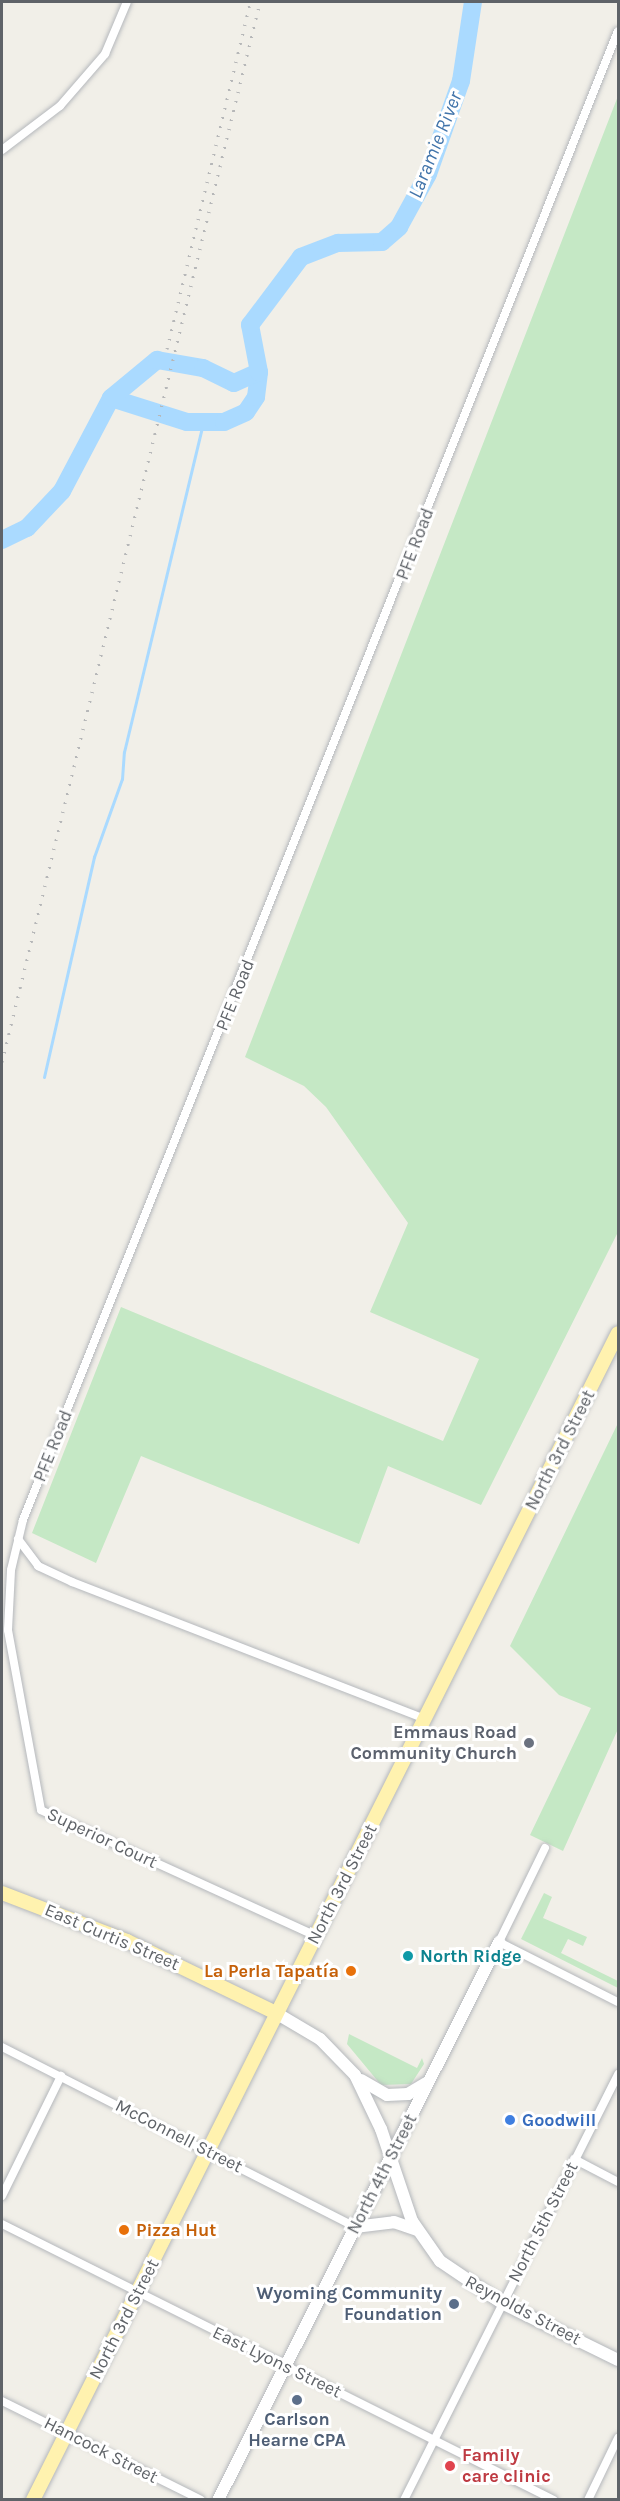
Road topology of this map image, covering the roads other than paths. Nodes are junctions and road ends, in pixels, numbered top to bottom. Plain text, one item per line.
1 (127, 2) edge
2 (618, 31) edge
3 (2, 150) edge
4 (618, 1333) edge
5 (18, 1539) junction
6 (426, 1719) junction
7 (545, 1848) dead end
8 (2, 1893) edge
9 (316, 1936) junction
10 (499, 1942) junction
11 (618, 2002) edge
12 (276, 2013) junction
13 (2, 2047) edge
14 (618, 2074) edge
15 (356, 2075) junction
16 (61, 2076) junction
17 (429, 2080) junction
18 (208, 2151) junction
19 (391, 2155) junction
20 (574, 2159) junction
21 (618, 2182) edge
22 (2, 2196) edge
23 (2, 2224) edge
24 (355, 2227) junction
25 (417, 2230) junction
26 (138, 2292) junction
27 (502, 2303) junction
28 (618, 2360) edge
29 (285, 2367) junction
30 (2, 2401) edge
31 (66, 2433) junction
32 (618, 2438) edge
33 (434, 2439) junction
34 (33, 2499) edge
35 (201, 2499) edge
36 (218, 2499) edge
37 (404, 2499) edge
38 (554, 2499) edge
39 (588, 2499) edge

1 - 3 street
2 - 5 street, PFE Road
4 - 6 main road, North 3rd Street
5 - 6 street
5 - 9 street, Superior Court
6 - 9 main road, North 3rd Street
7 - 10 street, North 4th Street
8 - 12 main road, East Curtis Street
9 - 12 main road, North 3rd Street
10 - 11 street
10 - 17 street, North 4th Street
12 - 15 street, East Curtis Street
12 - 18 main road, North 3rd Street
13 - 16 street, McConnell Street
14 - 20 street, North 5th Street
15 - 17 street
15 - 19 street, East Curtis Street
16 - 18 street, McConnell Street
16 - 22 street
17 - 19 street, North 4th Street
18 - 24 street, McConnell Street
18 - 26 main road, North 3rd Street
19 - 24 street, North 4th Street
19 - 25 street, Reynolds Street
20 - 21 street
20 - 27 street, North 5th Street
23 - 26 street, East Lyons Street
24 - 25 street
24 - 29 street, North 4th Street
25 - 27 street, Reynolds Street
26 - 29 street, East Lyons Street
26 - 31 main road, North 3rd Street
27 - 28 street, Reynolds Street
27 - 33 street, North 5th Street
29 - 33 street, East Lyons Street
29 - 36 street, North 4th Street
30 - 31 street, Hancock Street
31 - 34 main road, North 3rd Street
31 - 35 street, Hancock Street
32 - 39 street
33 - 37 street, North 5th Street
33 - 38 street, East Lyons Street

